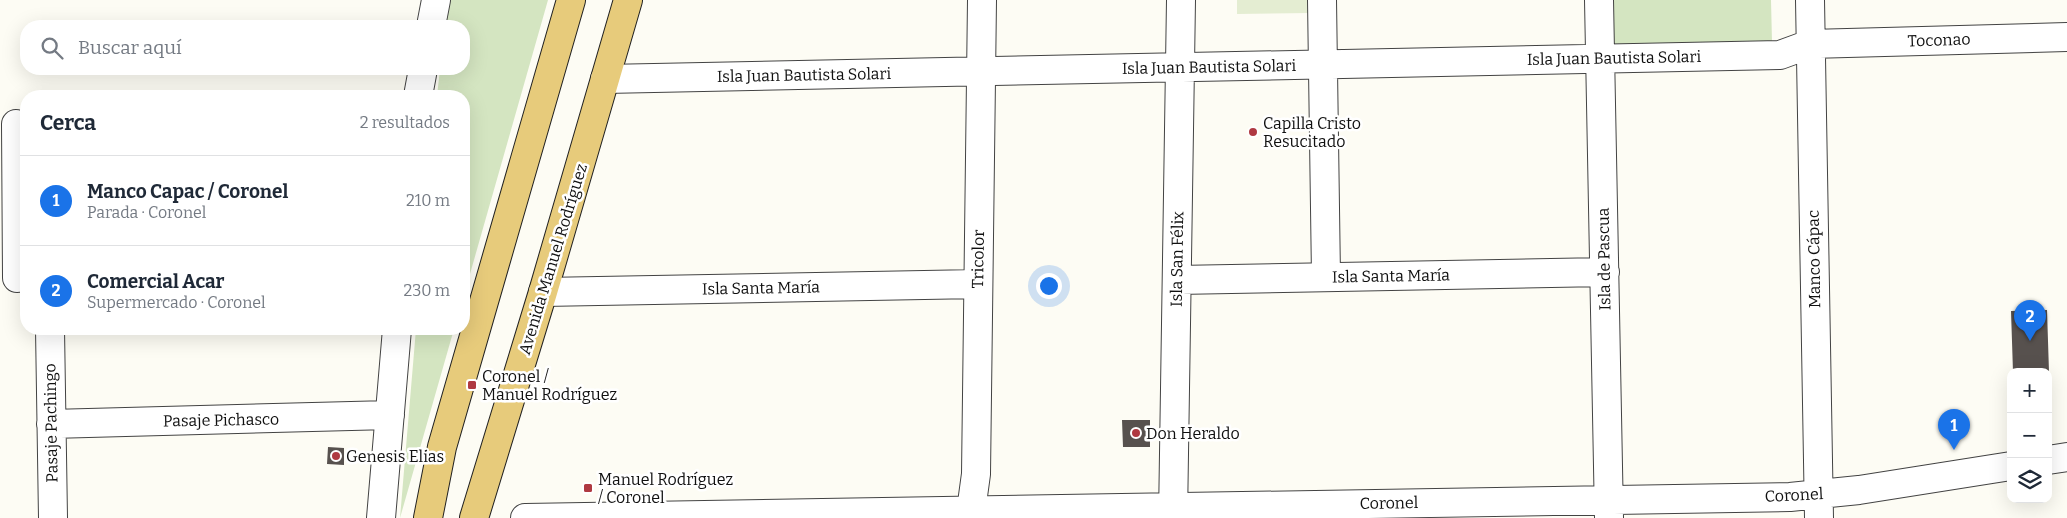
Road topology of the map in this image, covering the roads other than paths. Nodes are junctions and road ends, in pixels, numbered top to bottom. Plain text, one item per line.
1 (418, 0) edge
2 (436, 0) edge
3 (571, 0) edge
4 (628, 0) edge
5 (982, 0) edge
6 (1181, 0) edge
7 (1322, 0) edge
8 (1599, 0) edge
9 (1810, 0) edge
10 (417, 20) edge
11 (432, 20) edge
12 (2067, 36) edge
13 (1810, 44) junction
14 (1600, 59) junction
15 (1323, 64) junction
16 (1180, 68) junction
17 (981, 72) junction
18 (415, 75) edge
19 (421, 75) edge
20 (606, 79) junction
21 (416, 90) edge
22 (418, 90) edge
23 (14, 124) edge
24 (1604, 272) junction
25 (1326, 277) junction
26 (14, 278) edge
27 (1177, 280) junction
28 (978, 284) junction
29 (544, 292) junction
30 (50, 335) edge
31 (397, 335) edge
32 (390, 415) junction
33 (51, 424) junction
34 (2067, 457) edge
35 (2052, 459) edge
36 (2007, 467) edge
37 (1819, 506) edge
38 (1609, 509) edge
39 (1173, 513) edge
40 (971, 515) edge
41 (53, 518) edge
42 (381, 518) edge
43 (428, 518) edge
44 (474, 518) edge
45 (525, 518) edge

1 - 10 street
2 - 11 street
3 - 43 main road
4 - 20 main road, Avenida Manuel Rodríguez
5 - 17 street, Tricolor
6 - 16 street, Isla San Félix
7 - 15 street
8 - 14 street, Isla de Pascua
9 - 13 street, Manco Cápac
12 - 13 street, Toconao
13 - 14 street, Isla Juan Bautista Solari
13 - 37 street, Manco Cápac
14 - 15 street, Isla Juan Bautista Solari
14 - 24 street, Isla de Pascua
15 - 16 street, Isla Juan Bautista Solari
15 - 25 street
16 - 17 street, Isla Juan Bautista Solari
16 - 27 street, Isla San Félix
17 - 20 street, Isla Juan Bautista Solari
17 - 28 street, Tricolor
18 - 21 street
19 - 22 street
20 - 29 main road, Avenida Manuel Rodríguez
23 - 26 street
24 - 25 street, Isla Santa María
24 - 38 street, Isla de Pascua
25 - 27 street, Isla Santa María
27 - 39 street, Isla San Félix
28 - 29 street, Isla Santa María
28 - 40 street, Tricolor
29 - 44 main road, Avenida Manuel Rodríguez
30 - 33 street, Pasaje Pachingo
31 - 32 street
32 - 33 street, Pasaje Pichasco
32 - 42 street
33 - 41 street, Pasaje Pachingo
34 - 35 street
36 - 37 street, Coronel
37 - 38 street, Coronel
38 - 39 street, Coronel
39 - 40 street, Coronel
40 - 45 street, Coronel

